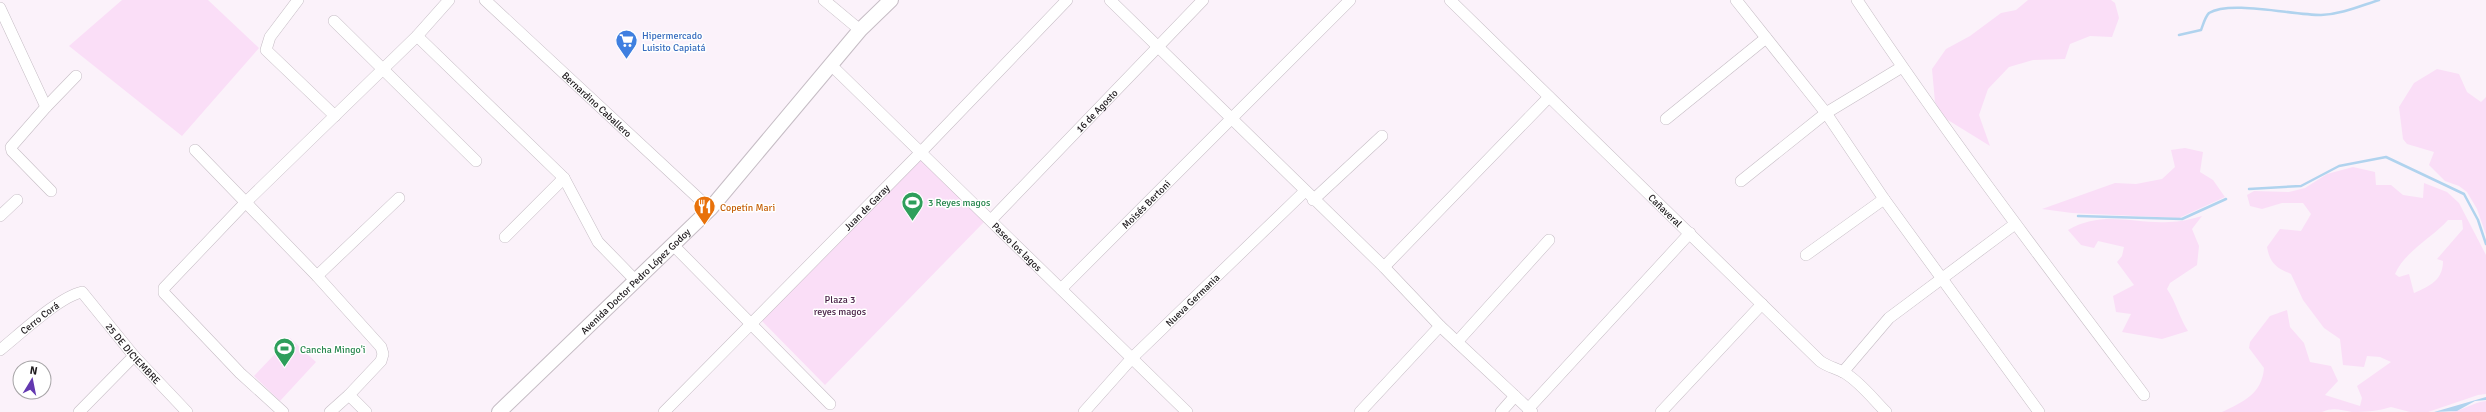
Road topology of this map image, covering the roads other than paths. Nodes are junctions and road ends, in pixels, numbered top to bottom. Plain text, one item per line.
1 (298, 0) edge
2 (449, 0) edge
3 (485, 0) edge
4 (824, 0) edge
5 (891, 0) edge
6 (1067, 0) edge
7 (1110, 0) edge
8 (1203, 0) edge
9 (1350, 0) edge
10 (1450, 0) edge
11 (1736, 0) edge
12 (1857, 0) edge
13 (0, 8) edge
14 (334, 21) dead end
15 (860, 30) junction
16 (417, 36) junction
17 (1766, 38) junction
18 (1156, 48) junction
19 (831, 65) junction
20 (1902, 67) junction
21 (383, 69) junction
22 (76, 76) dead end
23 (1549, 97) junction
24 (46, 107) junction
25 (1826, 113) junction
26 (335, 116) junction
27 (1231, 119) junction
28 (1666, 119) dead end
29 (1382, 136) dead end
30 (195, 150) dead end
31 (921, 152) junction
32 (476, 161) dead end
33 (564, 178) junction
34 (1741, 181) dead end
35 (51, 191) dead end
36 (1304, 192) junction
37 (399, 198) dead end
38 (1884, 199) junction
39 (17, 200) dead end
40 (1313, 200) junction
41 (245, 203) junction
42 (710, 209) junction
43 (0, 216) edge
44 (991, 220) junction
45 (2015, 224) junction
46 (1690, 233) junction
47 (505, 237) dead end
48 (1549, 240) dead end
49 (674, 246) junction
50 (1806, 255) dead end
51 (1384, 267) junction
52 (317, 276) junction
53 (1942, 278) junction
54 (636, 281) junction
55 (1061, 289) junction
56 (82, 292) joint
57 (1762, 304) junction
58 (752, 324) junction
59 (1440, 326) junction
60 (1457, 342) junction
61 (0, 350) edge
62 (134, 356) junction
63 (1132, 358) junction
64 (1843, 372) junction
65 (349, 395) junction
66 (2144, 395) dead end
67 (1515, 396) junction
68 (830, 404) dead end
69 (1530, 410) edge
70 (79, 412) edge
71 (187, 412) edge
72 (283, 412) edge
73 (330, 412) edge
74 (366, 412) edge
75 (500, 412) edge
76 (664, 412) edge
77 (1084, 412) edge
78 (1186, 412) edge
79 (1360, 412) edge
80 (1501, 412) edge
81 (1661, 412) edge
82 (1886, 412) edge
83 (2039, 412) edge

1 - 26 street
2 - 16 street
3 - 42 street, Bernardino Caballero
4 - 15 street
5 - 15 main road, Avenida Doctor Pedro López Godoy
6 - 31 street, Juan de Garay
7 - 18 street
8 - 18 street, 16 de Agosto
9 - 27 street, Moisés Bertoni
10 - 23 street, Cañaveral
11 - 17 street
12 - 20 street
13 - 24 street
14 - 21 street
15 - 19 main road, Avenida Doctor Pedro López Godoy
16 - 21 street
16 - 33 street
17 - 25 street
17 - 28 street
18 - 27 street
18 - 44 street, 16 de Agosto
19 - 31 street, Paseo los lagos
19 - 42 main road, Avenida Doctor Pedro López Godoy
20 - 25 street
20 - 45 street
21 - 26 street
21 - 32 street
22 - 24 street
23 - 46 street, Cañaveral
23 - 51 street
24 - 35 street
25 - 34 street
25 - 38 street
26 - 41 street
27 - 36 street
27 - 55 street, Moisés Bertoni
29 - 40 street
30 - 41 street
31 - 44 street, Paseo los lagos
31 - 58 street, Juan de Garay
33 - 47 street
33 - 54 street
36 - 40 street
36 - 63 street, Nueva Germania
37 - 52 street
38 - 50 street
38 - 53 street
39 - 43 street
40 - 51 street
41 - 52 street
41 - 72 street
42 - 49 main road, Avenida Doctor Pedro López Godoy
44 - 55 street, Paseo los lagos
45 - 53 street
45 - 66 street
46 - 57 street, Cañaveral
46 - 69 street
48 - 60 street
49 - 54 main road, Avenida Doctor Pedro López Godoy
49 - 58 street
51 - 59 street
52 - 65 street
53 - 64 street
53 - 83 street
54 - 75 main road, Avenida Doctor Pedro López Godoy
55 - 63 street, Paseo los lagos
56 - 61 street, Cerro Corá
56 - 62 street, 25 DE DICIEMBRE
57 - 64 street, Cañaveral
57 - 81 street
58 - 68 street
58 - 76 street, Juan de Garay
59 - 60 street
59 - 79 street
60 - 67 street
62 - 70 street
62 - 71 street, 25 DE DICIEMBRE
63 - 77 street, Nueva Germania
63 - 78 street, Paseo los lagos
64 - 82 street, Cañaveral
65 - 73 street
65 - 74 street
67 - 69 street
67 - 80 street

